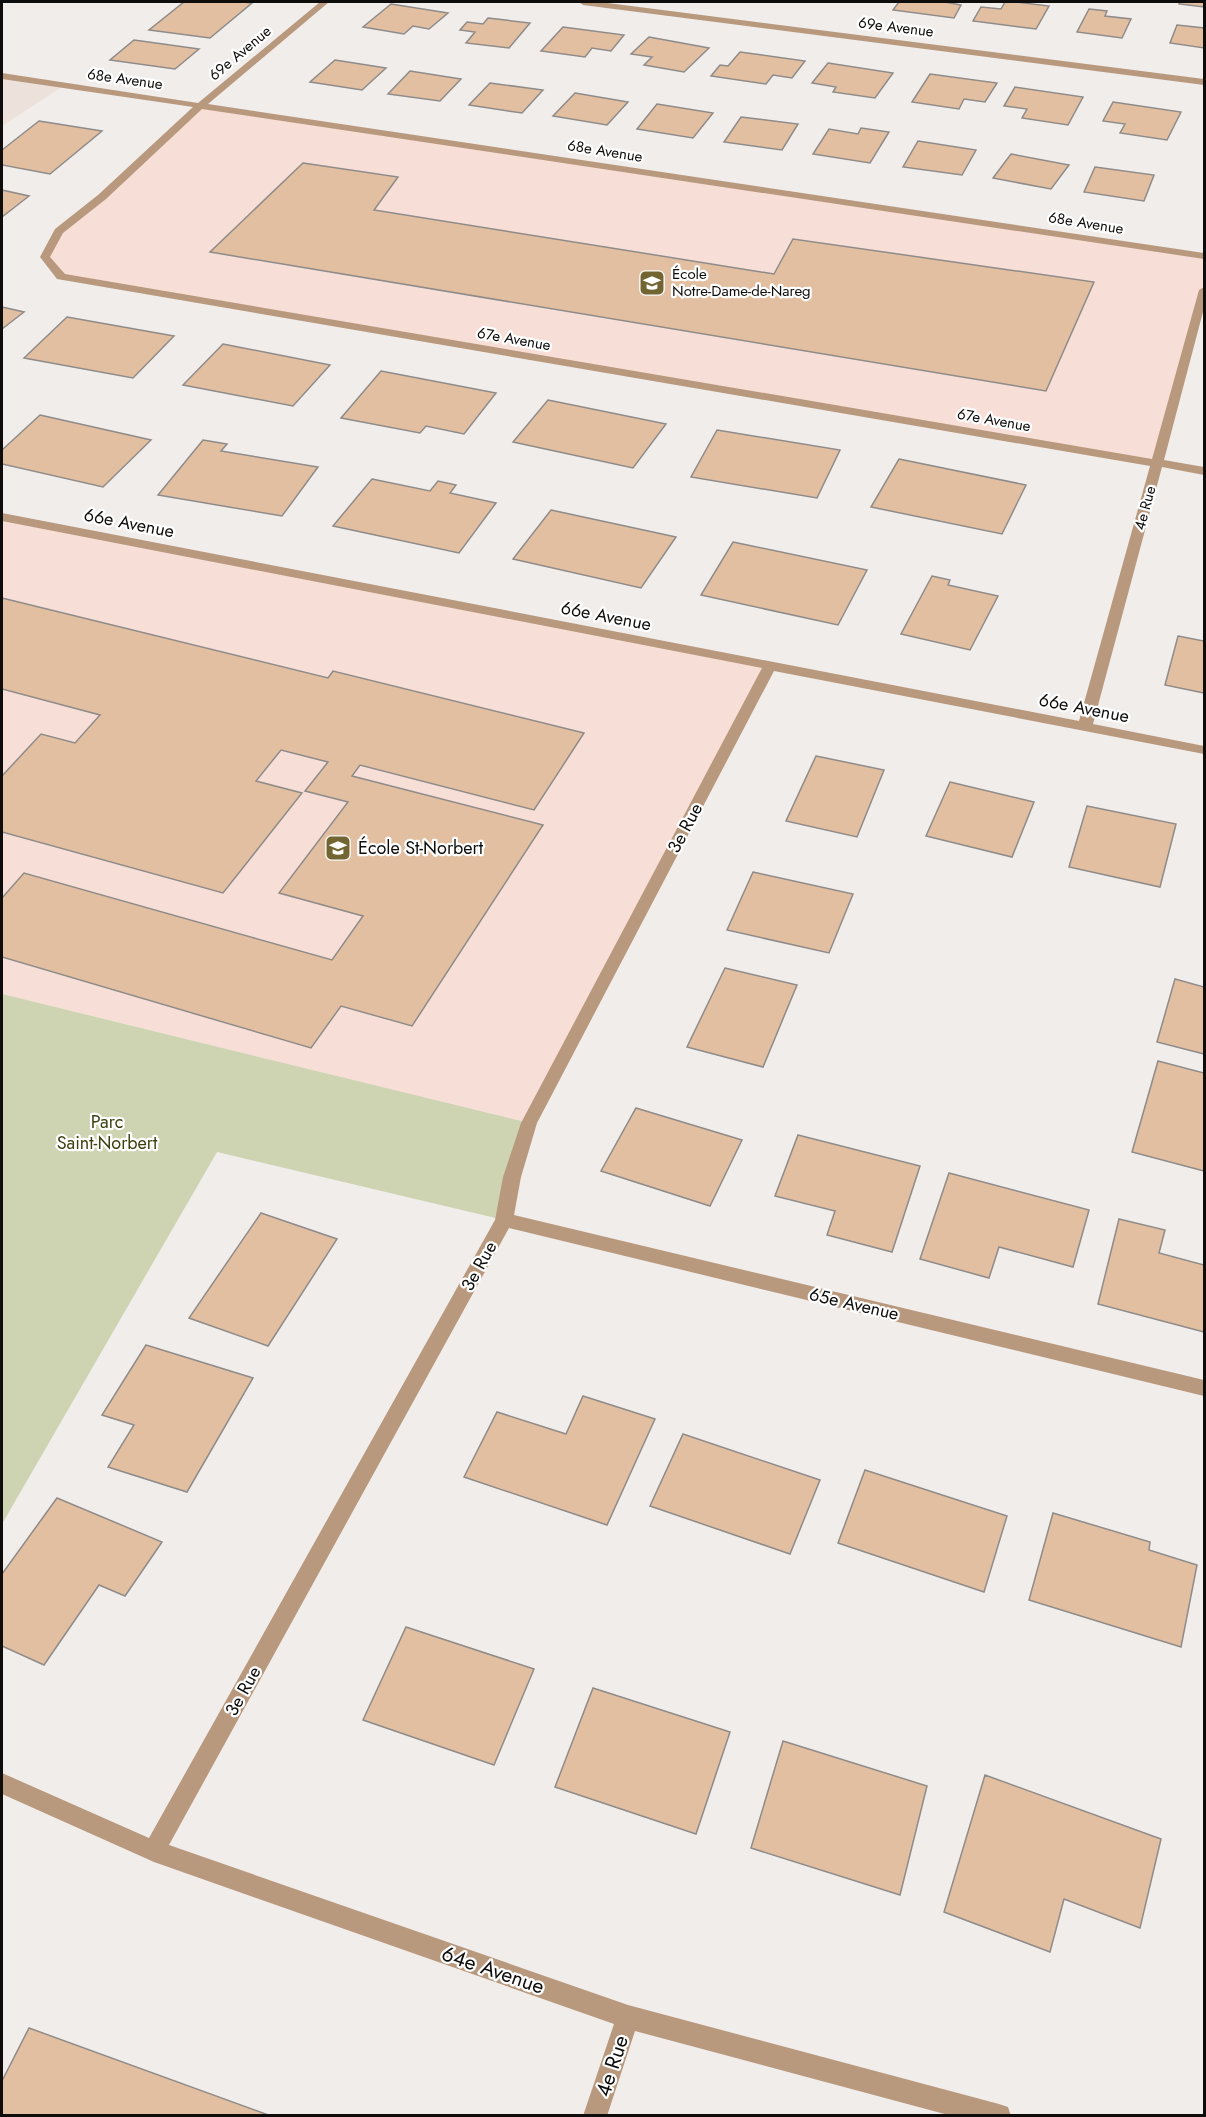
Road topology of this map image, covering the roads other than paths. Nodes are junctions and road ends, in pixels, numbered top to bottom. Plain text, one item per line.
1 (325, 2) edge
2 (583, 2) edge
3 (2, 76) edge
4 (1204, 82) edge
5 (201, 105) junction
6 (1204, 256) edge
7 (1204, 290) edge
8 (1157, 463) junction
9 (1204, 471) edge
10 (2, 517) edge
11 (770, 666) junction
12 (1085, 727) junction
13 (1204, 750) edge
14 (504, 1220) junction
15 (1204, 1388) edge
16 (2, 1783) edge
17 (154, 1851) junction
18 (628, 2018) junction
19 (595, 2115) edge
20 (999, 2115) edge

1 - 5 street, 69e Avenue
2 - 4 street, 69e Avenue
3 - 5 street, 68e Avenue
5 - 6 street, 68e Avenue
5 - 8 street, 67e Avenue
7 - 8 street, 4e Rue
8 - 9 street, 67e Avenue
8 - 12 street, 4e Rue
10 - 11 street, 66e Avenue
11 - 12 street, 66e Avenue
11 - 14 street, 3e Rue
12 - 13 street, 66e Avenue
14 - 15 street, 65e Avenue
14 - 17 street, 3e Rue
16 - 17 street, 64e Avenue
17 - 18 street, 64e Avenue
18 - 19 street, 4e Rue
18 - 20 street, 64e Avenue

